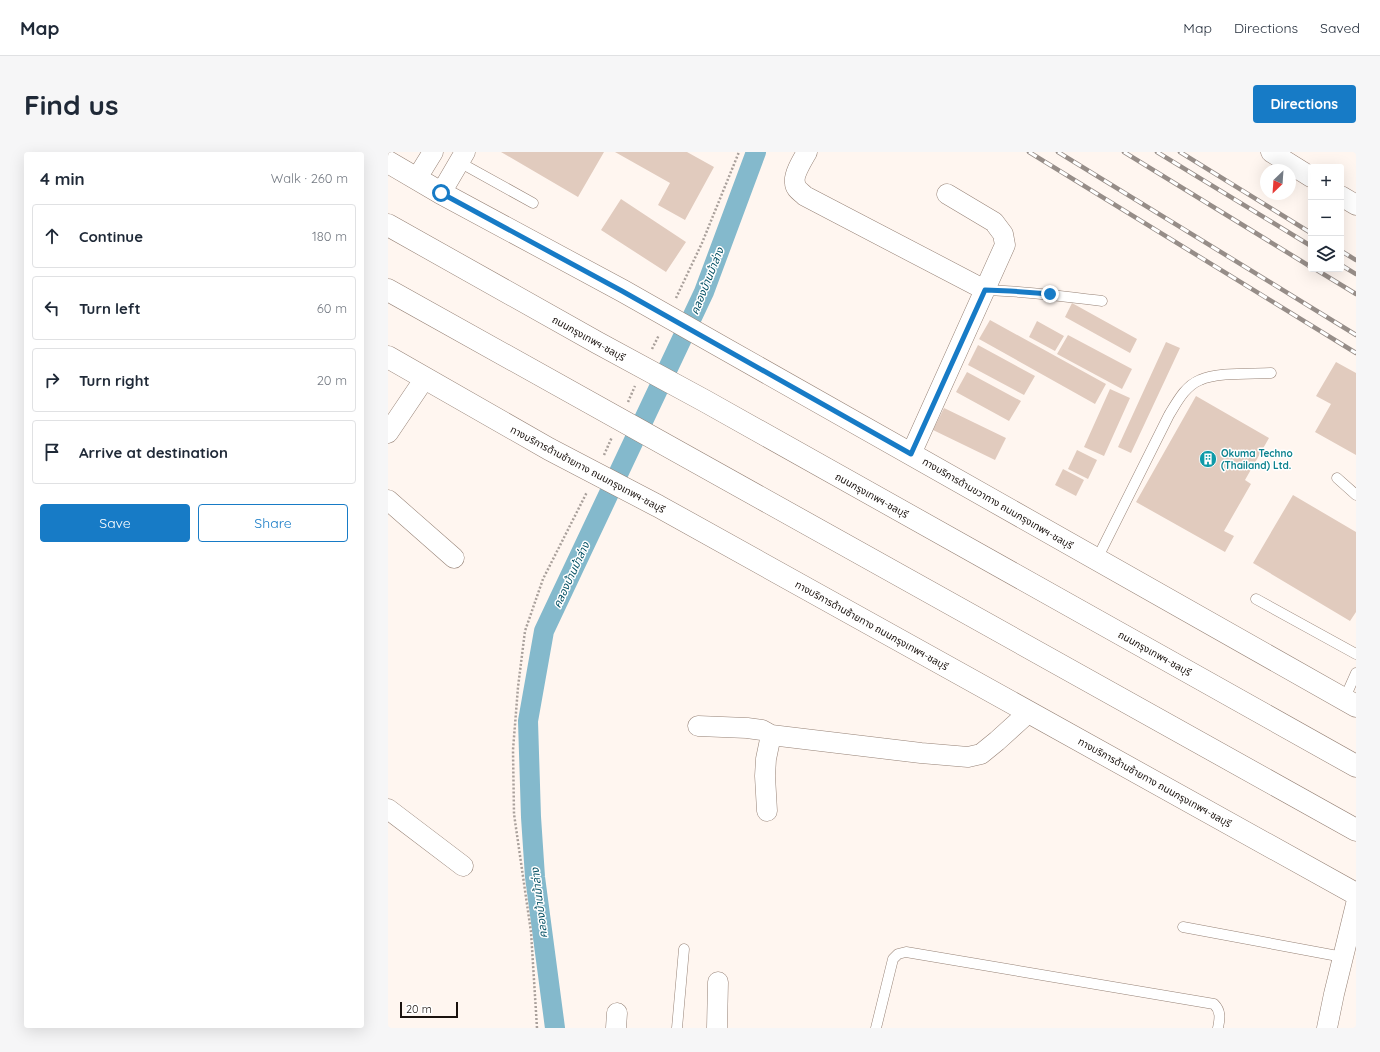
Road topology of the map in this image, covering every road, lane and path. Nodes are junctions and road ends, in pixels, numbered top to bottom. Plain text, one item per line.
1 (433, 152) edge
2 (740, 152) edge
3 (807, 152) edge
4 (1270, 152) edge
5 (462, 157) edge
6 (388, 162) edge
7 (1308, 175) edge
8 (417, 178) junction
9 (441, 193) junction
10 (946, 194) dead end
11 (1344, 198) edge
12 (533, 203) dead end
13 (1356, 205) edge
14 (388, 225) edge
15 (388, 290) edge
16 (985, 290) junction
17 (675, 300) dead end
18 (1102, 301) dead end
19 (662, 329) dead end
20 (652, 350) dead end
21 (388, 357) edge
22 (1271, 373) dead end
23 (425, 378) junction
24 (636, 386) dead end
25 (626, 407) dead end
26 (388, 433) edge
27 (613, 435) dead end
28 (911, 454) junction
29 (604, 457) dead end
30 (1337, 478) dead end
31 (591, 485) dead end
32 (1356, 495) edge
33 (388, 500) edge
34 (454, 558) dead end
35 (1097, 559) junction
36 (1256, 599) dead end
37 (1356, 654) edge
38 (1356, 673) edge
39 (1350, 703) edge
40 (1029, 712) junction
41 (698, 726) dead end
42 (771, 735) junction
43 (1356, 766) edge
44 (388, 809) edge
45 (768, 811) dead end
46 (1356, 830) edge
47 (464, 866) dead end
48 (1356, 894) edge
49 (1356, 904) edge
50 (1183, 927) dead end
51 (684, 949) dead end
52 (1343, 957) junction
53 (718, 982) dead end
54 (537, 1028) edge
55 (677, 1028) edge
56 (717, 1028) edge
57 (876, 1028) edge
58 (1218, 1028) edge
59 (1327, 1028) edge

1 - 8 street
2 - 17 path
3 - 16 street
4 - 7 street
5 - 9 street
5 - 12 lane
6 - 8 main road, ทางบริการด้านขวาทาง ถนนกรุงเทพฯ-ชลบุรี
8 - 9 main road, ทางบริการด้านขวาทาง ถนนกรุงเทพฯ-ชลบุรี
9 - 28 main road, ทางบริการด้านขวาทาง ถนนกรุงเทพฯ-ชลบุรี
10 - 16 street
11 - 13 street
14 - 43 main road, ถนนกรุงเทพฯ-ชลบุรี
15 - 46 main road
16 - 18 lane
16 - 28 street
19 - 20 path
21 - 23 main road, ทางบริการด้านซ้ายทาง ถนนกรุงเทพฯ-ชลบุรี
22 - 35 lane
23 - 26 street
23 - 40 main road, ทางบริการด้านซ้ายทาง ถนนกรุงเทพฯ-ชลบุรี
24 - 25 path
27 - 29 path
28 - 35 main road, ทางบริการด้านขวาทาง ถนนกรุงเทพฯ-ชลบุรี
30 - 32 lane
31 - 54 path
33 - 34 street
35 - 39 main road, ทางบริการด้านขวาทาง ถนนกรุงเทพฯ-ชลบุรี
36 - 37 lane
38 - 39 lane
40 - 42 street
40 - 48 main road, ทางบริการด้านซ้ายทาง ถนนกรุงเทพฯ-ชลบุรี
41 - 42 street
42 - 45 street
44 - 47 street
49 - 52 street
50 - 52 lane
51 - 55 lane
52 - 59 street
53 - 56 street
57 - 58 lane

